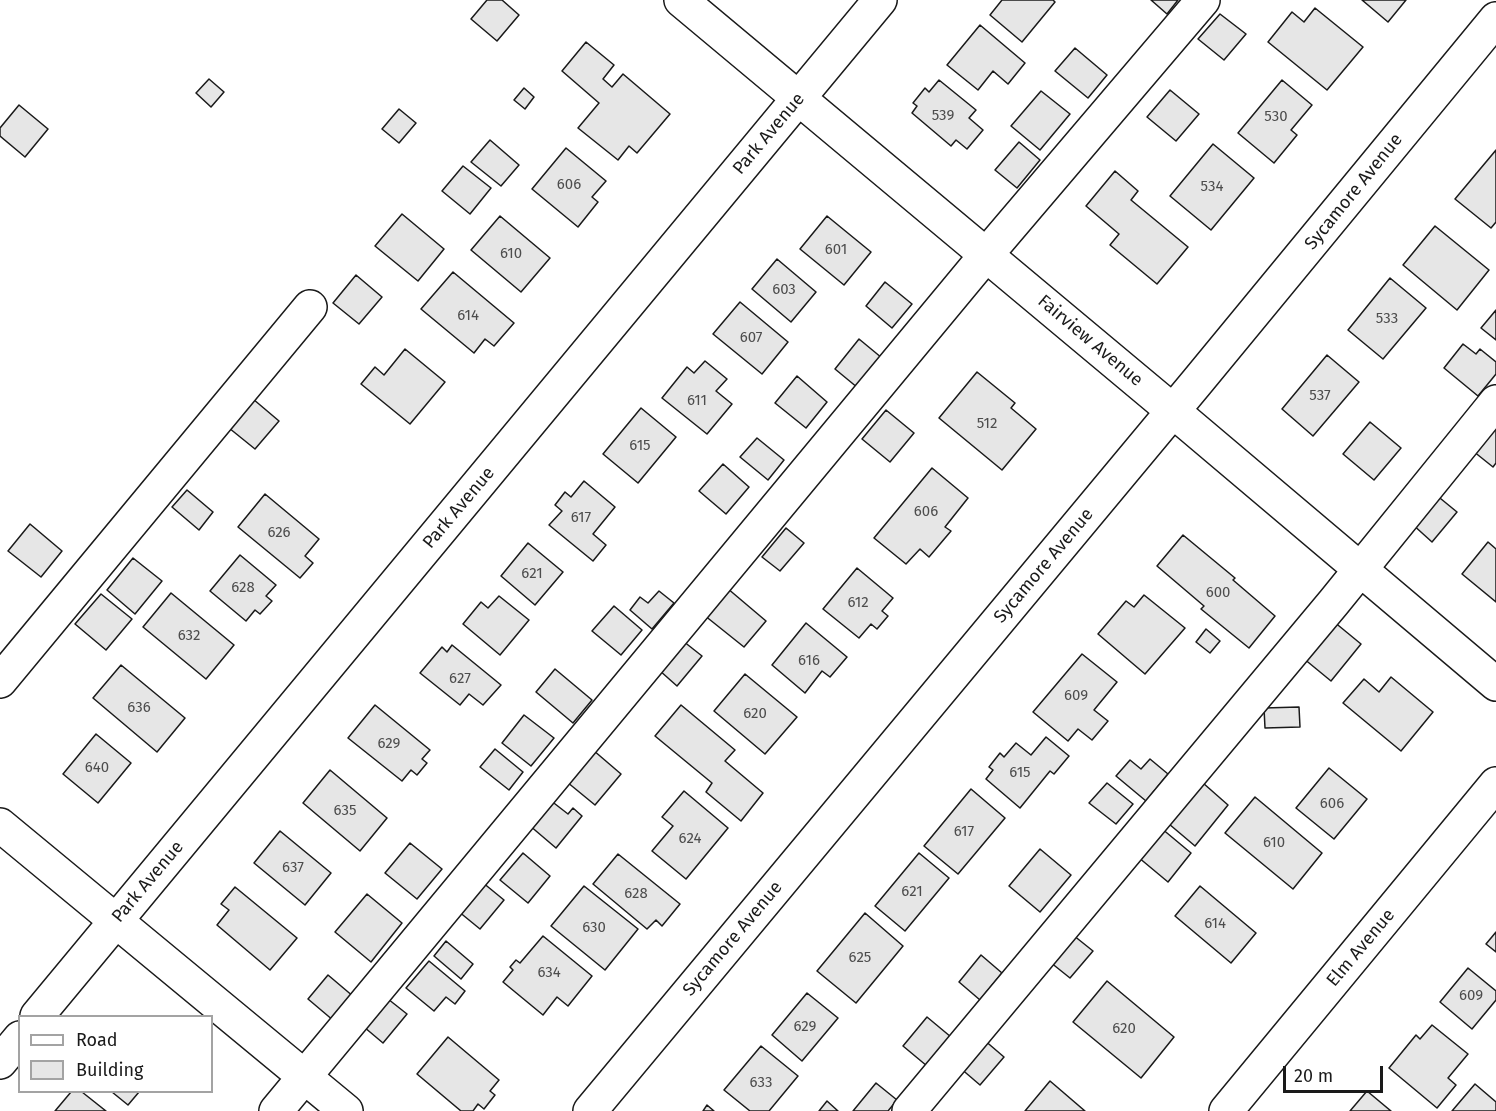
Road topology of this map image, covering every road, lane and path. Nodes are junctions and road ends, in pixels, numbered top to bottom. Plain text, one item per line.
1 (681, 0) edge
2 (880, 0) edge
3 (1203, 0) edge
4 (1496, 19) edge
5 (799, 98) junction
6 (986, 255) junction
7 (310, 307) dead end
8 (1496, 402) edge
9 (1173, 411) junction
10 (1360, 569) junction
11 (0, 681) edge
12 (1496, 684) edge
13 (1496, 784) edge
14 (0, 825) edge
15 (116, 921) junction
16 (39, 1015) edge
17 (18, 1040) edge
18 (0, 1062) edge
19 (305, 1077) junction
20 (276, 1111) edge
21 (346, 1111) edge
22 (590, 1111) edge
23 (909, 1111) edge
24 (1226, 1111) edge

1 - 5 street, Fairview Avenue
2 - 5 street, Park Avenue
3 - 6 street
4 - 9 street, Sycamore Avenue
5 - 6 street, Fairview Avenue
5 - 15 street, Park Avenue
6 - 9 street, Fairview Avenue
6 - 19 street
7 - 11 street
8 - 10 street
9 - 10 street, Fairview Avenue
9 - 22 street, Sycamore Avenue
10 - 12 street, Fairview Avenue
10 - 23 street
13 - 24 street, Elm Avenue
14 - 15 street
15 - 16 street, Park Avenue
15 - 19 street
17 - 18 street
19 - 20 street
19 - 21 street

